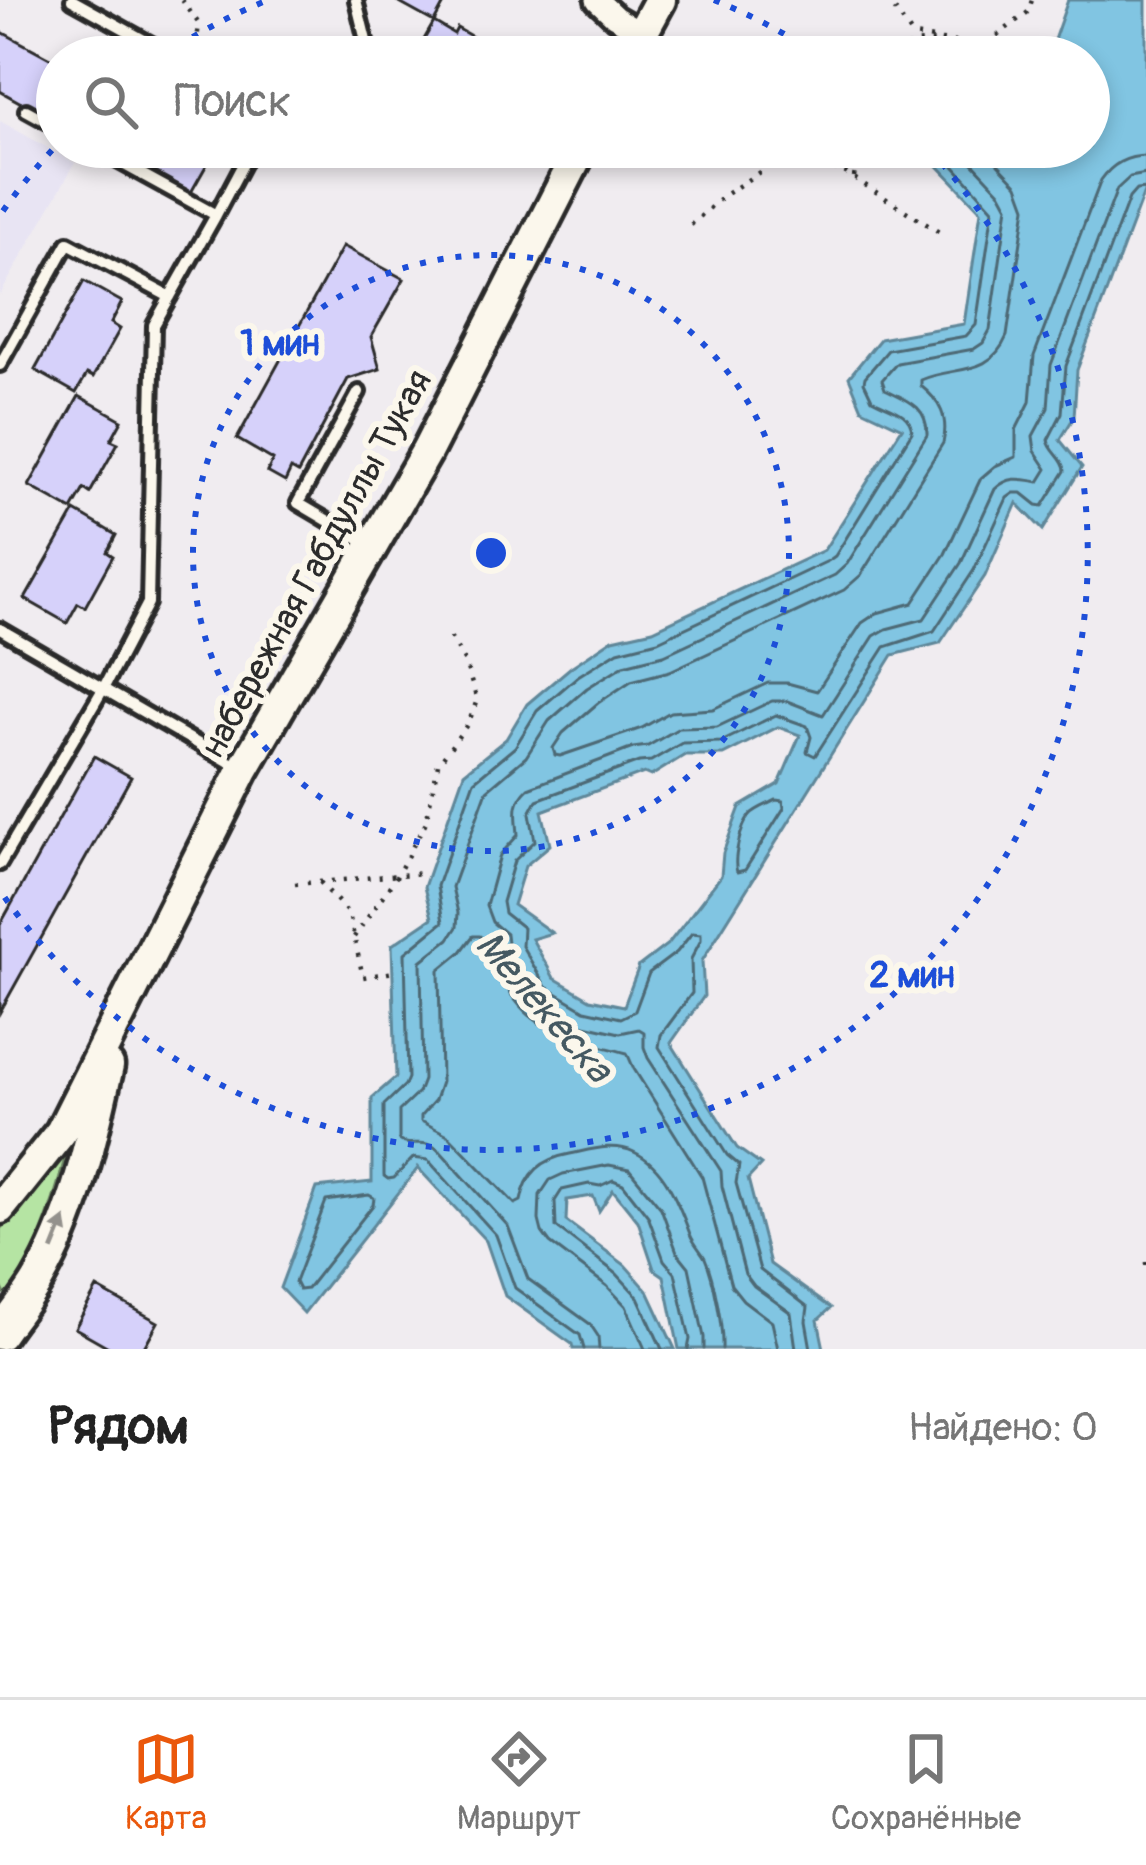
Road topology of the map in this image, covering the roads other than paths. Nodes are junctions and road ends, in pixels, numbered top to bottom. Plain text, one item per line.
1 (72, 0) edge
2 (356, 0) edge
3 (597, 0) edge
4 (660, 0) edge
5 (137, 36) edge
6 (365, 36) edge
7 (629, 36) edge
8 (640, 36) edge
9 (26, 110) dead end
10 (36, 115) edge
11 (130, 168) edge
12 (241, 168) edge
13 (571, 168) edge
14 (216, 215) junction
15 (170, 297) junction
16 (0, 364) edge
17 (358, 392) dead end
18 (371, 547) junction
19 (0, 629) edge
20 (103, 688) junction
21 (243, 770) junction
22 (0, 864) edge
23 (119, 1019) junction
24 (0, 1208) edge
25 (0, 1334) edge

1 - 5 lane
2 - 6 lane
3 - 7 street
4 - 8 main road
9 - 10 lane
11 - 14 lane
12 - 14 lane
13 - 18 main road, набережная Габдуллы Тукая
14 - 15 lane
15 - 16 lane
15 - 20 lane
17 - 18 lane
18 - 21 main road, набережная Габдуллы Тукая
19 - 20 lane
20 - 21 lane
20 - 22 lane
21 - 23 main road, набережная Габдуллы Тукая
23 - 24 main road, набережная Габдуллы Тукая
25 -> 23 main road, набережная Габдуллы Тукая

